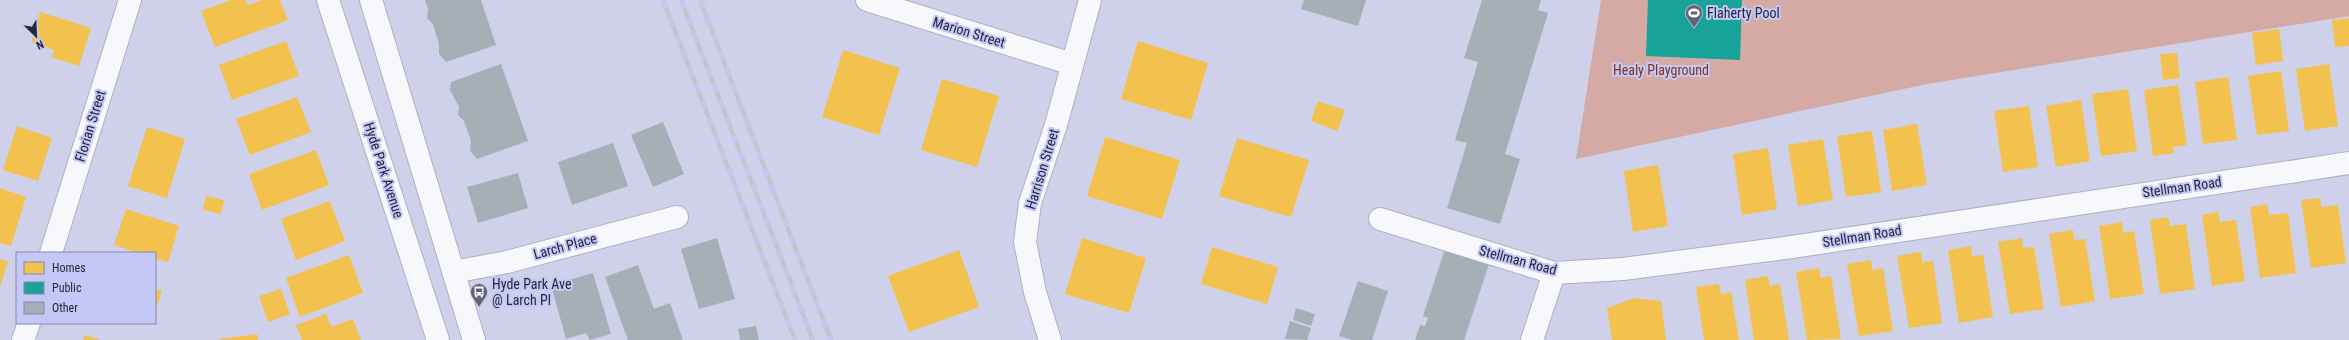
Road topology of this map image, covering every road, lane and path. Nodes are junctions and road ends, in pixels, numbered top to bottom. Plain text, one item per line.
1 (130, 0) edge
2 (328, 0) edge
3 (371, 0) edge
4 (867, 0) edge
5 (1090, 0) edge
6 (1072, 64) junction
7 (2349, 163) edge
8 (677, 217) dead end
9 (1380, 219) dead end
10 (50, 252) edge
11 (453, 272) junction
12 (1554, 273) junction
13 (418, 279) junction
14 (29, 324) edge
15 (23, 340) edge
16 (438, 340) edge
17 (474, 340) edge
18 (1050, 340) edge
19 (1532, 340) edge

1 - 10 street, Florian Street
2 - 13 street, Hyde Park Avenue
3 - 11 street
4 - 6 street, Marion Street
5 - 6 street, Harrison Street
6 - 18 street, Harrison Street
7 - 12 street, Stellman Road
8 - 11 street, Larch Place
9 - 12 street, Stellman Road
11 - 13 street, Larch Place
11 - 17 street
12 - 19 street
13 - 16 street, Hyde Park Avenue
14 - 15 street

